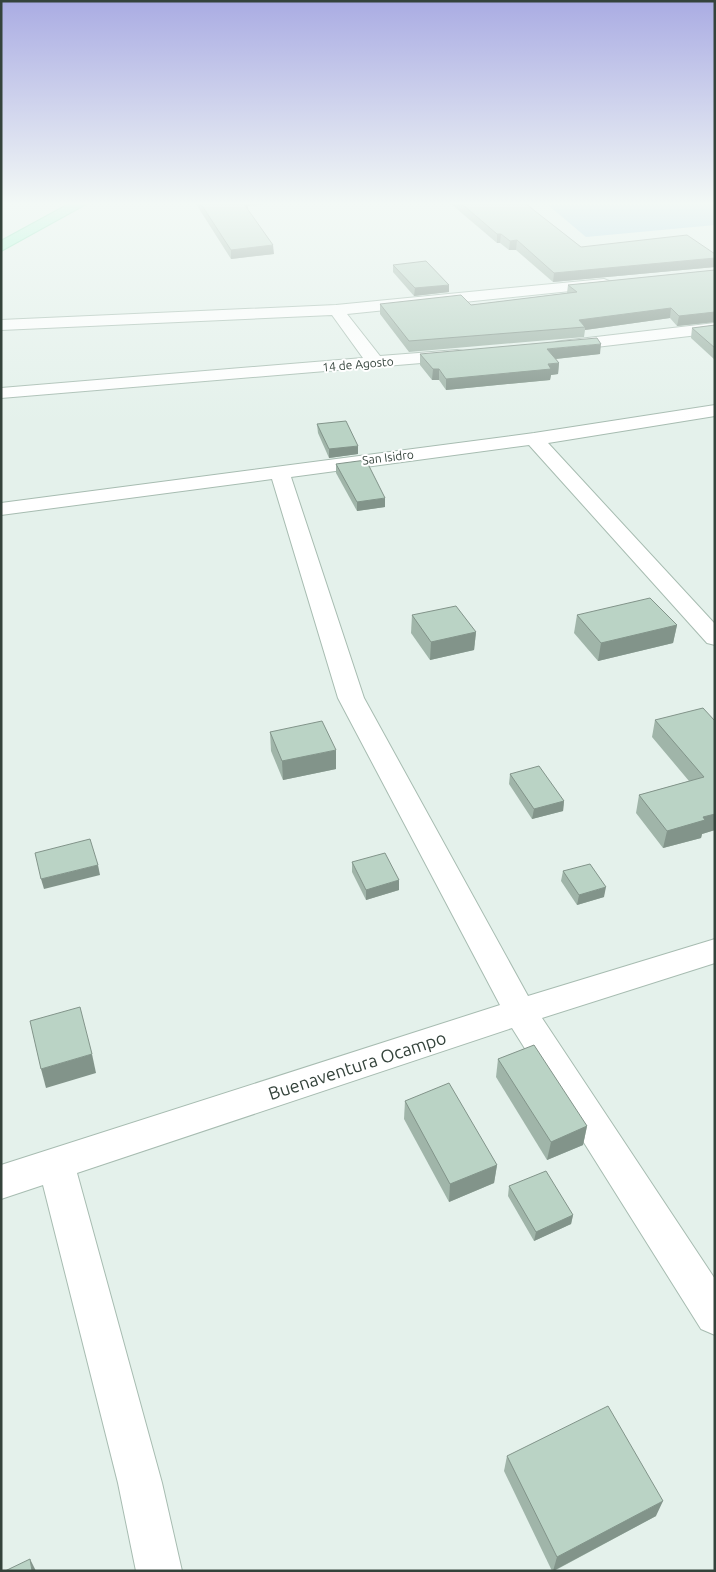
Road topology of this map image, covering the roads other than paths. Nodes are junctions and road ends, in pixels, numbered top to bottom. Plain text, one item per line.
1 (618, 282) edge
2 (336, 310) junction
3 (1, 325) edge
4 (715, 328) edge
5 (544, 348) edge
6 (474, 354) edge
7 (375, 362) junction
8 (1, 393) edge
9 (715, 410) edge
10 (534, 439) junction
11 (279, 471) junction
12 (1, 509) edge
13 (715, 638) edge
14 (715, 951) edge
15 (520, 1012) junction
16 (56, 1163) junction
17 (1, 1182) edge
18 (715, 1315) edge
19 (159, 1571) edge

1 - 2 street
2 - 3 street
2 - 7 street
4 - 5 street
6 - 7 street, 14 de Agosto
7 - 8 street, 14 de Agosto
9 - 10 street, San Isidro
10 - 11 street, San Isidro
10 - 13 street
11 - 12 street, San Isidro
11 - 15 street
14 - 15 street, Buenaventura Ocampo
15 - 16 street, Buenaventura Ocampo
15 - 18 street
16 - 17 street, Buenaventura Ocampo
16 - 19 street

